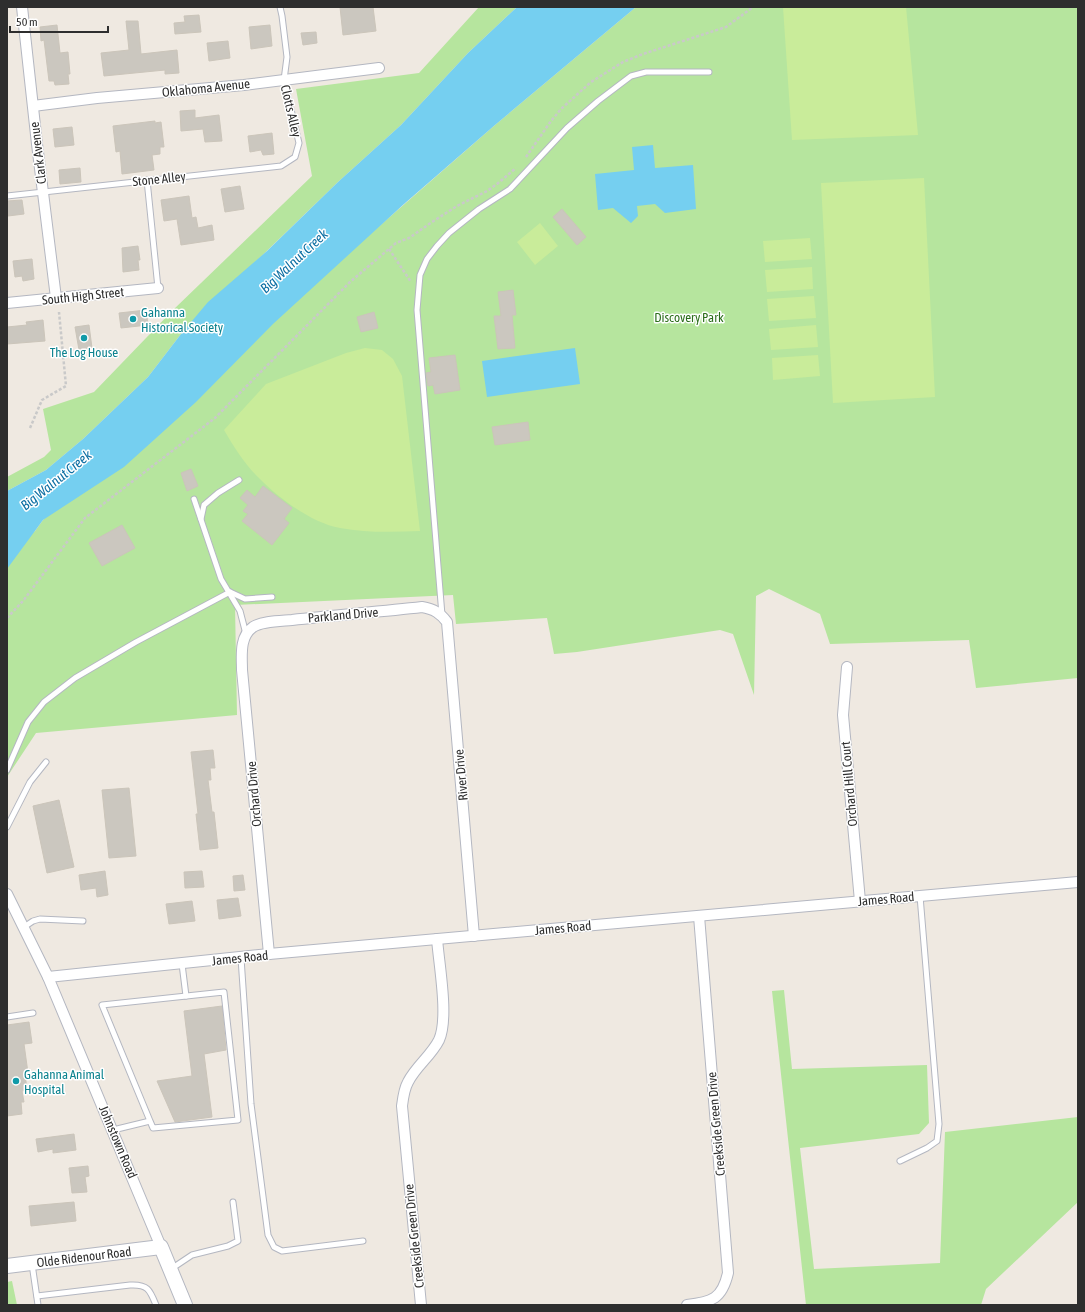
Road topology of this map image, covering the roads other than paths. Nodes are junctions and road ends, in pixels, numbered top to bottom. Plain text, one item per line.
1 (22, 7) edge
2 (280, 7) edge
3 (379, 68) dead end
4 (708, 72) dead end
5 (284, 80) junction
6 (33, 106) junction
7 (299, 143) joint
8 (146, 180) junction
9 (43, 192) junction
10 (7, 196) edge
11 (158, 288) joint
12 (56, 298) junction
13 (7, 303) edge
14 (239, 480) dead end
15 (194, 499) dead end
16 (201, 520) junction
17 (230, 592) junction
18 (272, 597) dead end
19 (442, 616) junction
20 (246, 635) junction
21 (847, 667) dead end
22 (46, 762) dead end
23 (7, 770) edge
24 (7, 827) edge
25 (1078, 882) edge
26 (7, 894) edge
27 (920, 896) junction
28 (860, 901) junction
29 (699, 916) junction
30 (83, 920) dead end
31 (24, 927) junction
32 (474, 936) junction
33 (437, 939) junction
34 (269, 954) junction
35 (241, 958) junction
36 (182, 964) junction
37 (48, 977) junction
38 (186, 996) junction
39 (33, 1013) dead end
40 (7, 1018) edge
41 (150, 1121) junction
42 (113, 1130) junction
43 (900, 1161) dead end
44 (233, 1202) dead end
45 (363, 1241) dead end
46 (161, 1247) junction
47 (32, 1263) junction
48 (7, 1266) edge
49 (170, 1270) junction
50 (37, 1296) junction
51 (38, 1305) edge
52 (156, 1305) edge
53 (185, 1305) edge
54 (421, 1305) edge
55 (687, 1305) edge

1 - 6 street, Clark Avenue
2 - 5 lane, Clotts Alley
3 - 5 street, Oklahoma Avenue
4 - 19 lane
5 - 6 street, Oklahoma Avenue
5 - 7 lane, Clotts Alley
6 - 9 street, Clark Avenue
7 - 8 lane, Stone Alley
8 - 9 lane, Stone Alley
8 - 11 lane
9 - 10 lane, Stone Alley
9 - 12 street, Clark Avenue
11 - 12 street, South High Street
12 - 13 street, South High Street
14 - 16 lane
15 - 16 lane
16 - 17 lane
17 - 18 lane
17 - 20 lane
17 - 23 lane
19 - 20 street, Parkland Drive
19 - 32 street, River Drive
20 - 34 street, Orchard Drive
21 - 28 street, Orchard Hill Court
22 - 24 lane
25 - 27 street, James Road
26 - 31 street, Johnstown Road
27 - 28 street, James Road
27 - 43 lane
28 - 29 street, James Road
29 - 32 street, James Road
29 - 55 street, Creekside Green Drive
30 - 31 lane
31 - 37 street, Johnstown Road
32 - 33 street, James Road
33 - 34 street, James Road
33 - 54 street, Creekside Green Drive
34 - 35 street, James Road
35 - 36 street, James Road
35 - 45 lane
36 - 37 street, James Road
36 - 38 lane
37 - 42 street, Johnstown Road
38 - 41 lane
38 - 41 lane
39 - 40 lane
41 - 42 lane
42 - 46 street, Johnstown Road
44 - 49 lane
46 - 47 street, Olde Ridenour Road
46 - 49 street, Johnstown Road
47 - 48 street, Olde Ridenour Road
47 - 50 lane
49 - 53 street, Johnstown Road
50 - 51 lane
50 - 52 lane

